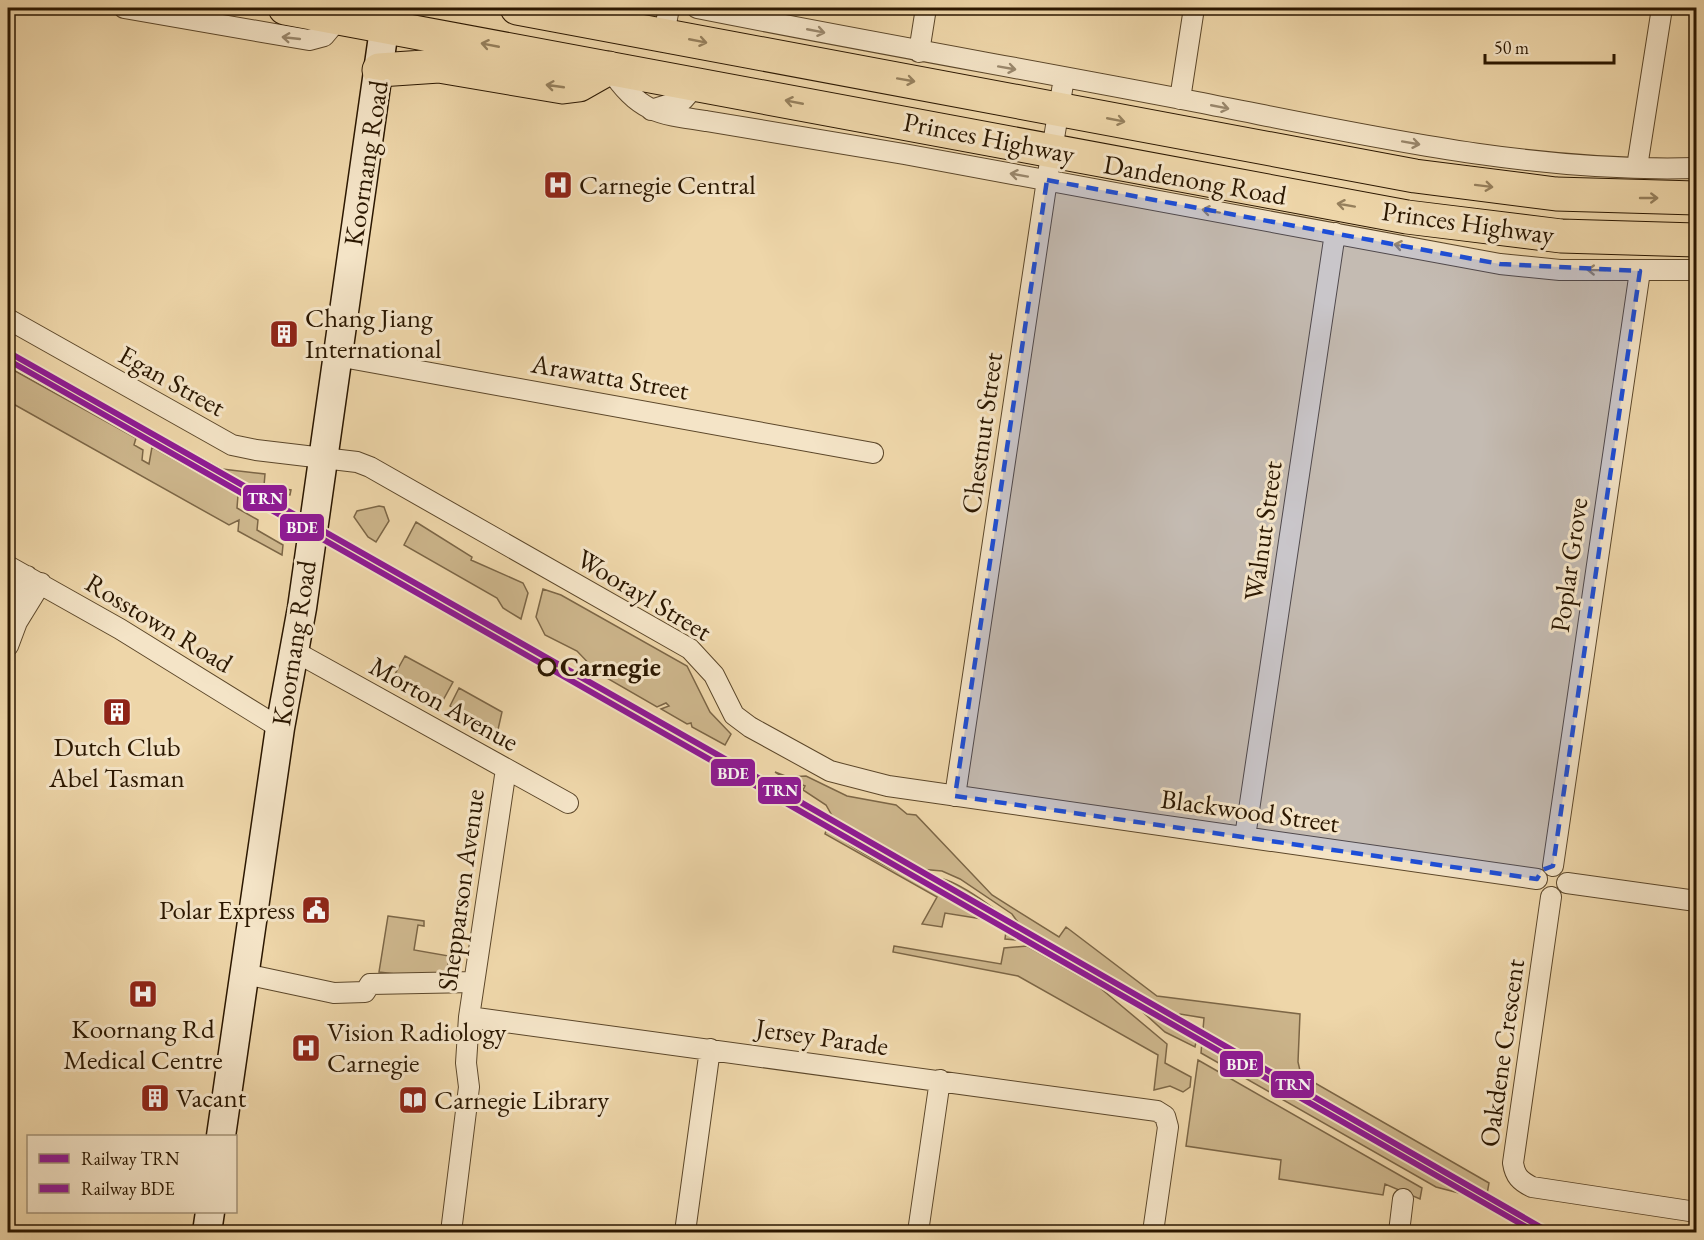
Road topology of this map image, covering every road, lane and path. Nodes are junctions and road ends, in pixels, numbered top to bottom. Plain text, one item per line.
1 (124, 8) edge
2 (285, 8) edge
3 (517, 8) edge
4 (697, 8) edge
5 (926, 8) edge
6 (1194, 8) edge
7 (1662, 8) edge
8 (386, 17) edge
9 (340, 18) junction
10 (666, 21) edge
11 (919, 52) junction
12 (609, 68) junction
13 (379, 70) junction
14 (697, 84) junction
15 (1061, 93) junction
16 (1180, 99) junction
17 (651, 110) junction
18 (1049, 165) junction
19 (1636, 167) junction
20 (1696, 168) edge
21 (1696, 198) edge
22 (1335, 233) junction
23 (1696, 240) edge
24 (1696, 270) edge
25 (1640, 271) junction
26 (8, 319) edge
27 (337, 356) junction
28 (873, 453) dead end
29 (321, 457) junction
30 (8, 566) edge
31 (34, 580) junction
32 (8, 608) edge
33 (8, 646) edge
34 (294, 651) junction
35 (280, 728) junction
36 (506, 769) junction
37 (955, 796) junction
38 (568, 803) dead end
39 (1245, 837) junction
40 (1552, 866) junction
41 (1537, 879) junction
42 (1567, 883) junction
43 (1551, 897) junction
44 (1696, 901) edge
45 (259, 977) dead end
46 (474, 982) junction
47 (469, 1017) junction
48 (710, 1049) junction
49 (940, 1080) junction
50 (221, 1135) edge
51 (1403, 1199) dead end
52 (1696, 1212) edge
53 (210, 1213) edge
54 (207, 1233) edge
55 (451, 1233) edge
56 (685, 1233) edge
57 (918, 1233) edge
58 (1153, 1233) edge
59 (1399, 1233) edge

9 -> 1 street
2 - 9 highway, Princes Highway
3 - 10 highway, Princes Highway
4 -> 11 street
5 - 11 street
6 - 16 street
7 - 19 street
8 - 9 highway, Princes Highway
12 -> 8 highway, Princes Highway
8 - 13 street, Koornang Road
10 -> 15 highway, Princes Highway
11 -> 15 street
12 -> 13 highway
12 - 14 highway, Princes Highway
12 - 17 street, Dandenong Road
13 - 27 street, Koornang Road
14 - 17 street
18 -> 14 highway, Princes Highway
15 - 16 street
15 - 18 street, Chestnut Street
15 -> 21 highway, Princes Highway
16 -> 19 street
18 -> 17 street, Dandenong Road
22 -> 18 street, Dandenong Road
23 -> 18 highway, Princes Highway
18 - 37 street, Chestnut Street
19 - 20 street
25 -> 22 street, Dandenong Road
22 - 39 street, Walnut Street
24 - 25 street, Dandenong Road
25 - 40 street, Poplar Grove
26 - 29 street, Egan Street
27 - 28 street, Arawatta Street
27 - 29 street, Koornang Road
29 - 34 street, Koornang Road
29 - 37 street, Woorayl Street
30 - 31 street, Rosstown Road
31 - 32 street
31 - 33 street
31 - 35 street, Rosstown Road
34 - 35 street, Koornang Road
34 - 36 street, Morton Avenue
35 - 50 street, Koornang Road
36 - 38 street, Morton Avenue
36 - 46 street, Shepparson Avenue
37 - 39 street, Blackwood Street
39 - 41 street, Blackwood Street
40 - 41 street
40 - 42 street
41 - 43 street
42 - 43 street
42 - 44 street
43 - 52 street, Oakdene Crescent
45 - 46 street
46 - 47 street, Shepparson Avenue
47 - 48 street, Jersey Parade
47 - 55 street, Shepparson Avenue
48 - 49 street, Jersey Parade
48 - 56 street
49 - 57 street
49 - 58 street, Jersey Parade
51 - 59 street
53 - 54 street

